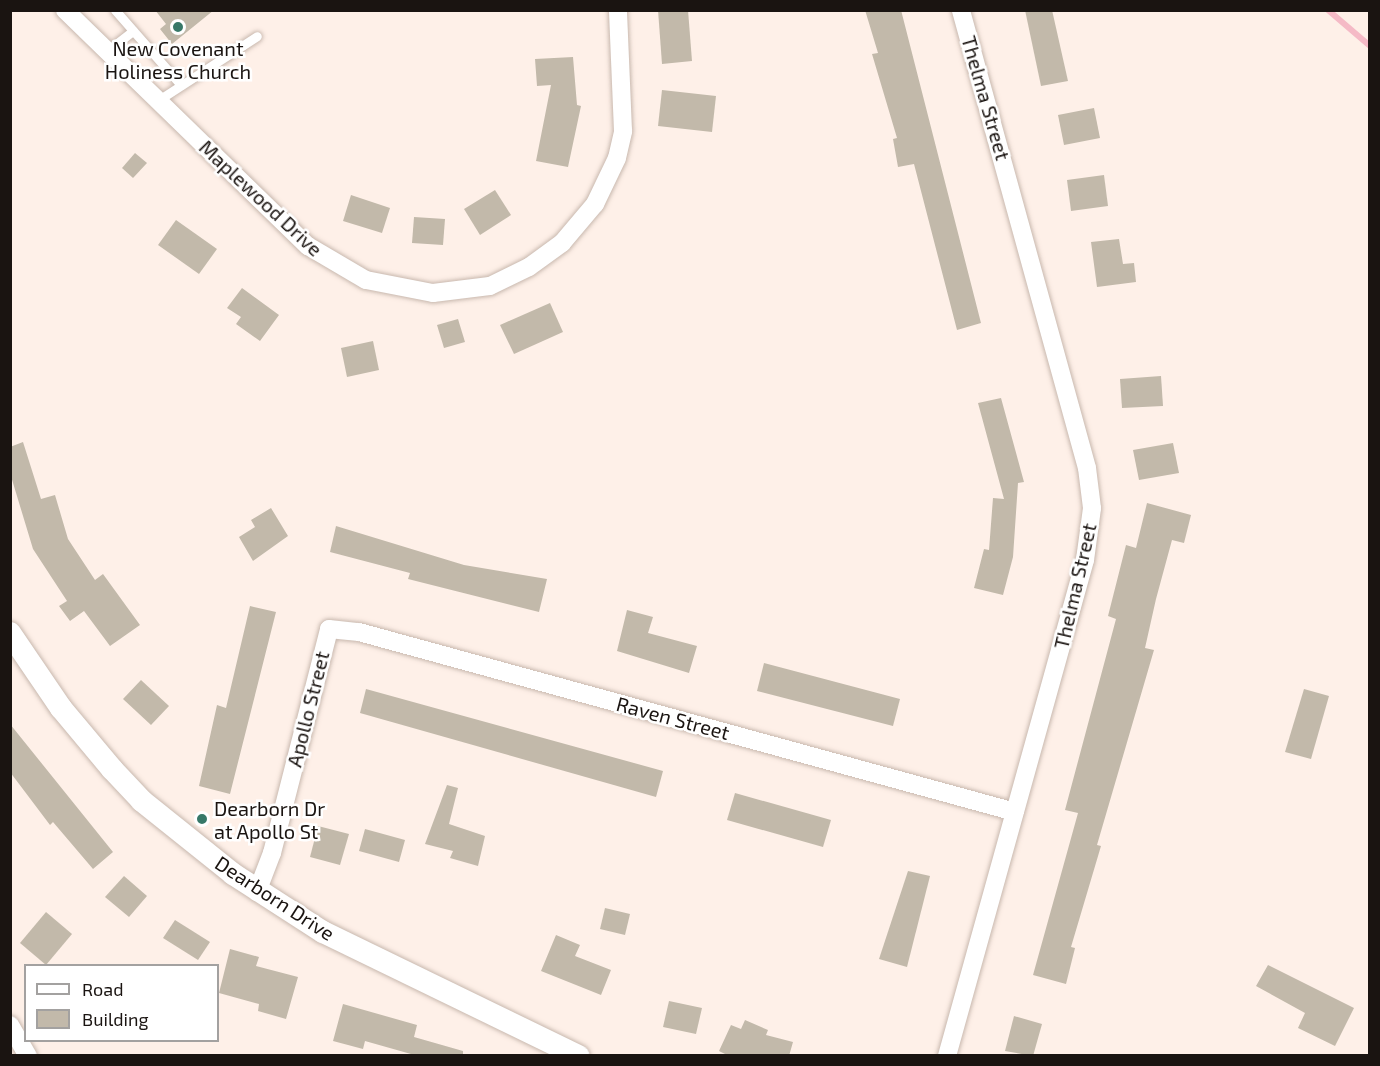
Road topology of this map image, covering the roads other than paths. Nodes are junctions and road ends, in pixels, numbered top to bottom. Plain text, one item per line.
1 (65, 10) edge
2 (115, 10) edge
3 (618, 10) edge
4 (961, 10) edge
5 (134, 31) junction
6 (258, 36) dead end
7 (107, 52) junction
8 (181, 85) junction
9 (157, 100) junction
10 (329, 629) joint
11 (10, 633) edge
12 (1015, 812) junction
13 (257, 892) junction
14 (10, 1025) edge
15 (28, 1056) edge
16 (578, 1056) edge
17 (947, 1056) edge

1 - 7 street, Maplewood Drive
2 - 5 lane
3 - 9 street, Maplewood Drive
4 - 12 street, Thelma Street
5 - 7 lane
5 - 8 lane
6 - 8 lane
7 - 9 street, Maplewood Drive
8 - 9 lane
10 - 12 street, Raven Street
10 - 13 street, Apollo Street
11 - 13 street, Dearborn Drive
12 - 17 street, Thelma Street
13 - 16 street, Dearborn Drive
14 - 15 street

